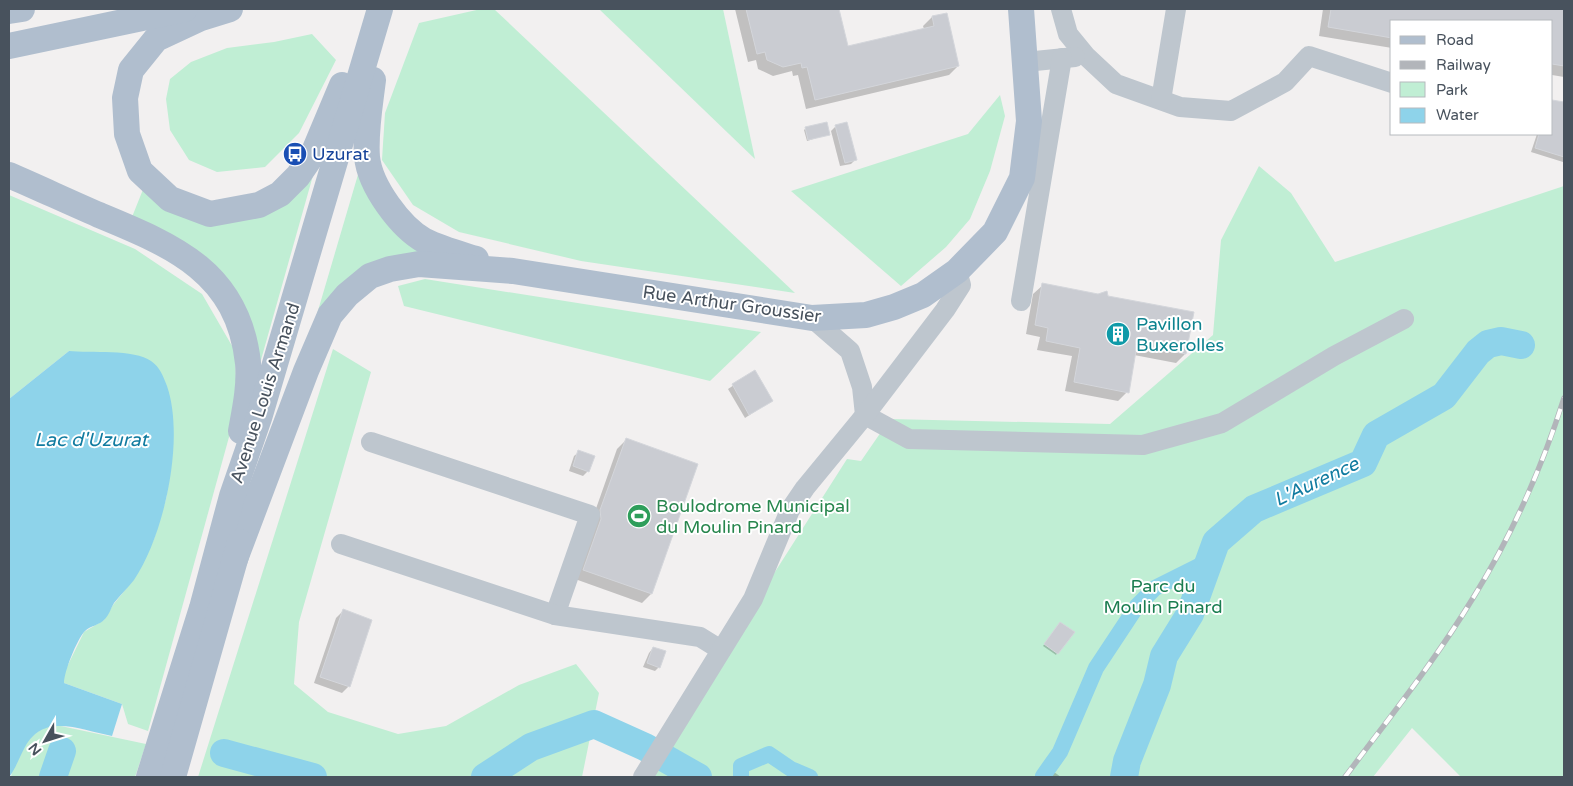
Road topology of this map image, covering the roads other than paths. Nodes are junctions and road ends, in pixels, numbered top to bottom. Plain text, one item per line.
1 (22, 9) edge
2 (185, 9) edge
3 (230, 9) edge
4 (370, 9) edge
5 (380, 9) edge
6 (395, 9) edge
7 (1021, 9) edge
8 (1061, 9) edge
9 (1176, 9) edge
10 (9, 12) edge
11 (9, 46) edge
12 (1086, 56) junction
13 (1062, 58) junction
14 (1025, 62) junction
15 (374, 77) junction
16 (1390, 82) edge
17 (1161, 100) junction
18 (9, 175) edge
19 (513, 271) junction
20 (957, 271) junction
21 (1021, 301) dead end
22 (812, 318) junction
23 (1404, 319) dead end
24 (865, 415) junction
25 (371, 442) dead end
26 (232, 496) junction
27 (340, 544) dead end
28 (236, 559) junction
29 (555, 615) junction
30 (721, 650) junction
31 (645, 775) edge
32 (149, 777) edge
33 (173, 777) edge

1 - 10 main road
2 - 11 main road
3 - 4 main road
5 - 26 main road, Avenue Louis Armand
6 - 15 main road
7 - 14 main road, Rue Arthur Groussier
8 - 12 street
9 - 17 street
12 - 13 street
12 - 17 street
13 - 14 street
13 - 21 street
14 - 20 main road, Rue Arthur Groussier
15 - 19 main road
15 - 28 main road, Avenue Louis Armand
16 - 17 street
18 - 26 main road
19 - 22 main road, Rue Arthur Groussier
19 - 28 main road
20 - 22 main road, Rue Arthur Groussier
20 - 24 street
22 - 24 street
23 - 24 street
24 - 30 street
25 - 29 street
26 - 32 main road, Avenue Louis Armand
27 - 29 street
28 - 33 main road, Avenue Louis Armand
29 - 30 street
30 - 31 street

